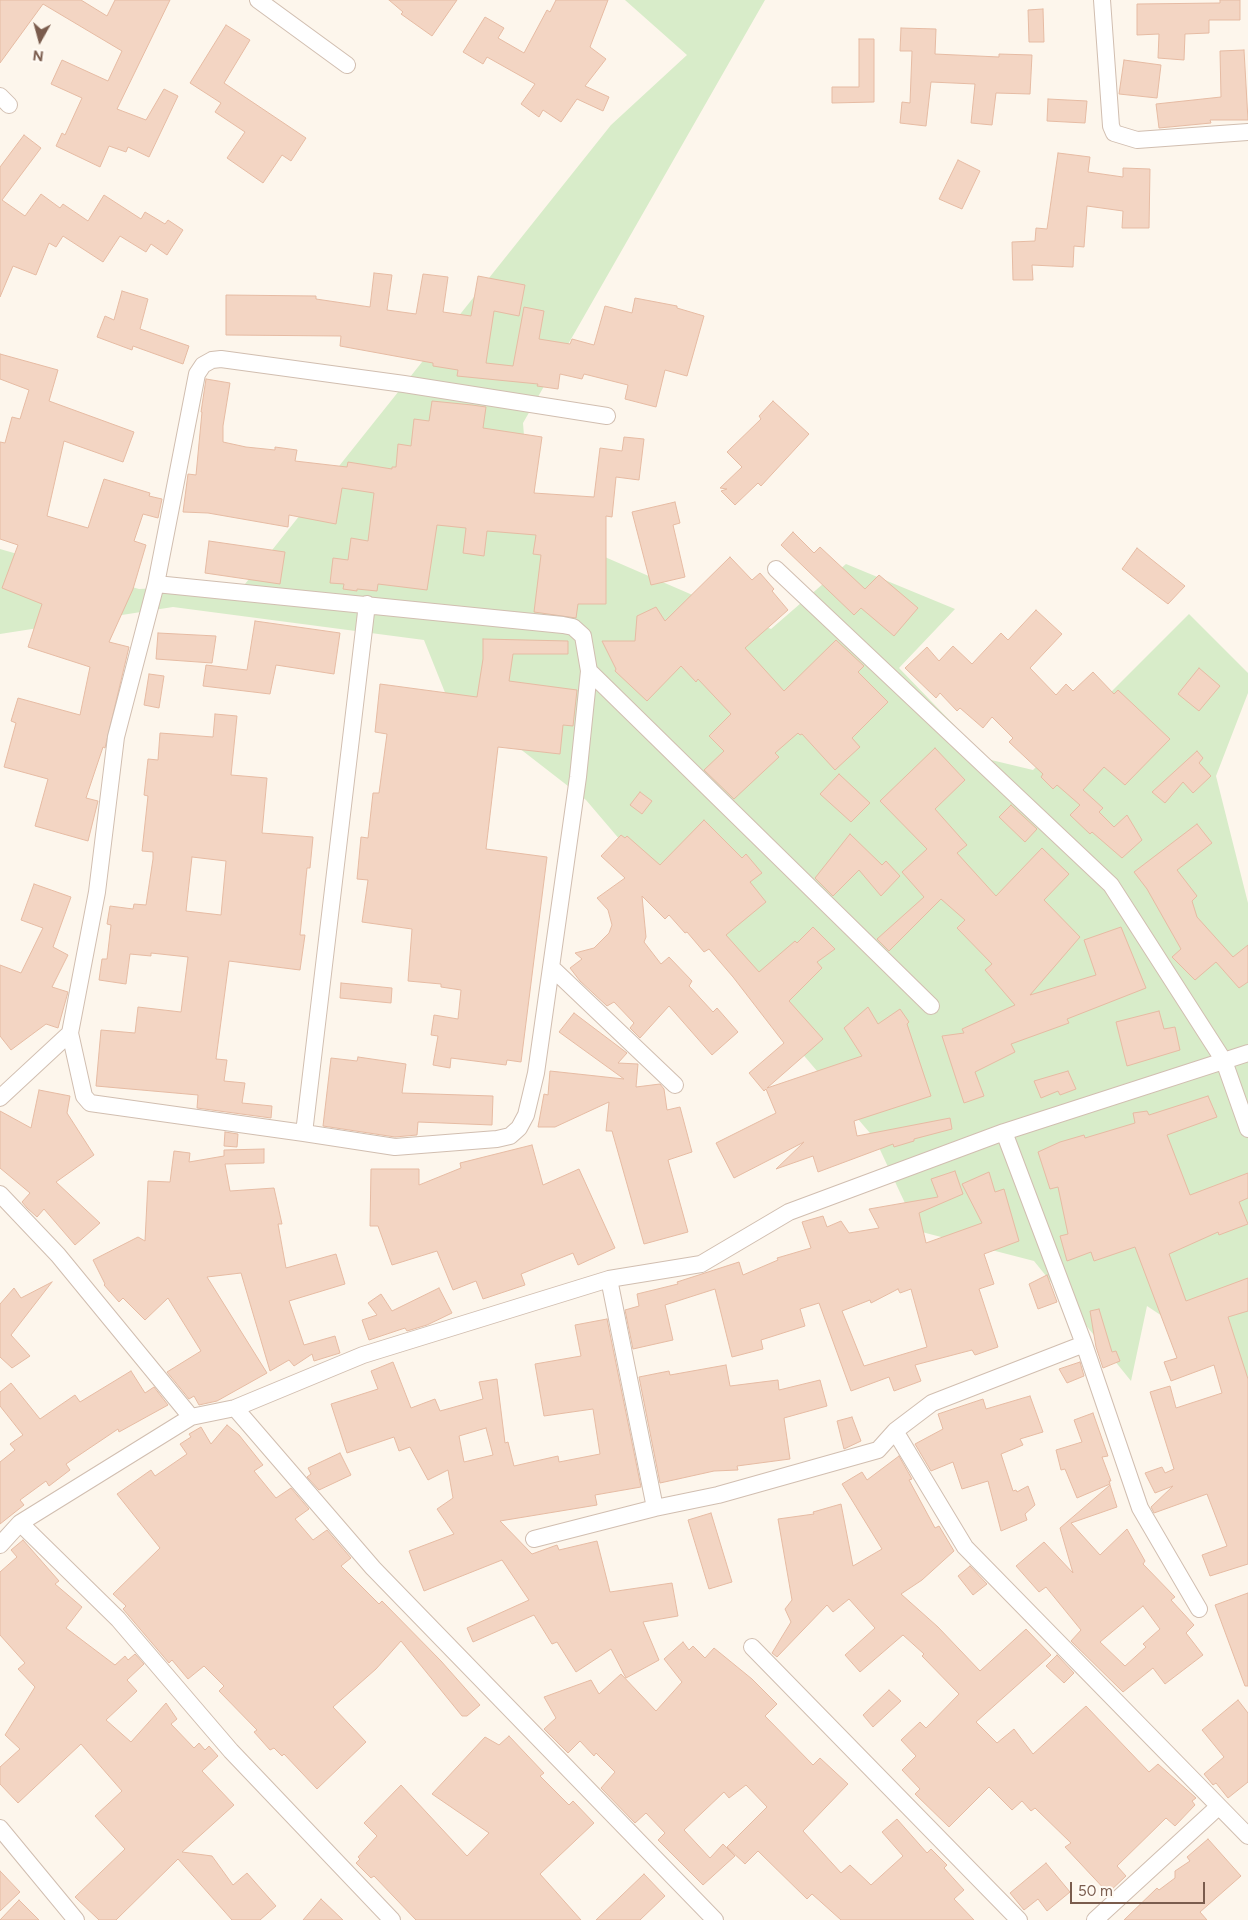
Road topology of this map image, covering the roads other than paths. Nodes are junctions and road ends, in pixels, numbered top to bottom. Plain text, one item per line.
1 (258, 0) edge
2 (1102, 0) edge
3 (347, 65) dead end
4 (1248, 132) edge
5 (607, 416) dead end
6 (776, 569) dead end
7 (156, 584) junction
8 (367, 604) junction
9 (589, 671) junction
10 (551, 967) junction
11 (931, 1006) dead end
12 (70, 1033) junction
13 (1248, 1053) edge
14 (1224, 1061) junction
15 (675, 1085) dead end
16 (0, 1098) edge
17 (1248, 1129) edge
18 (1004, 1132) junction
19 (304, 1133) junction
20 (0, 1194) edge
21 (609, 1279) junction
22 (1084, 1344) junction
23 (235, 1408) junction
24 (191, 1417) junction
25 (895, 1431) junction
26 (655, 1508) junction
27 (20, 1523) junction
28 (2, 1536) edge
29 (534, 1539) dead end
30 (1200, 1610) dead end
31 (752, 1647) dead end
32 (1218, 1807) junction
33 (0, 1828) edge
34 (1248, 1836) edge
35 (76, 1920) edge
36 (392, 1920) edge
37 (715, 1920) edge
38 (1019, 1920) edge
39 (1095, 1920) edge

1 - 3 street
2 - 4 street
5 - 7 street
6 - 14 street
7 - 8 street
7 - 12 street
8 - 9 street
8 - 19 street
9 - 10 street
9 - 11 street
10 - 15 street
10 - 19 street
12 - 16 street
12 - 19 street
13 - 14 street
14 - 17 street
14 - 18 street
18 - 21 street
18 - 22 street
20 - 24 street
21 - 23 street
21 - 26 street
22 - 25 street
22 - 30 street
23 - 24 street
23 - 37 street
24 - 27 street
25 - 26 street
25 - 32 street
26 - 29 street
27 - 28 street
27 - 36 street
31 - 38 street
32 - 34 street
32 - 39 street
33 - 35 street

